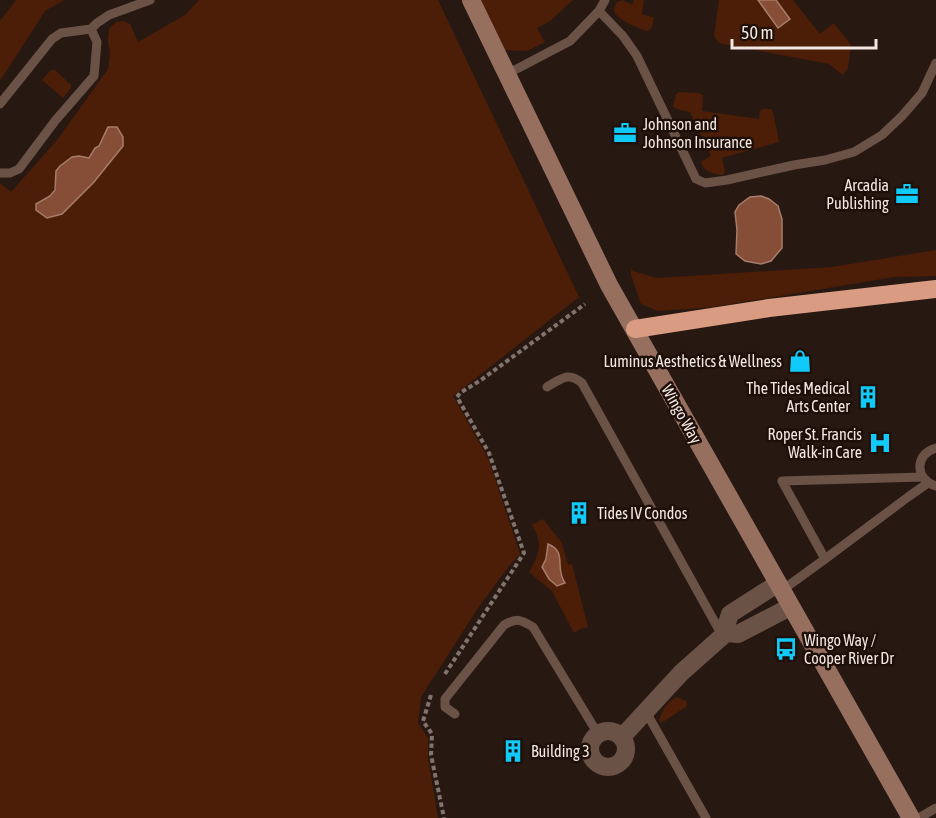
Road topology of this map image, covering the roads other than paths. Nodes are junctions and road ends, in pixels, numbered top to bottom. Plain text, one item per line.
1 (150, 0) edge
2 (471, 0) edge
3 (605, 0) edge
4 (599, 11) junction
5 (91, 29) junction
6 (936, 63) edge
7 (507, 74) junction
8 (0, 104) edge
9 (0, 173) edge
10 (936, 289) edge
11 (635, 329) junction
12 (547, 387) dead end
13 (936, 448) edge
14 (929, 482) edge
15 (825, 559) junction
16 (783, 594) junction
17 (724, 635) junction
18 (646, 712) junction
19 (455, 714) dead end
20 (598, 734) junction
21 (622, 737) junction
22 (936, 808) edge
23 (706, 818) edge
24 (911, 818) edge
25 (919, 818) edge

1 - 5 lane
2 - 7 street, Wingo Way
3 - 4 lane
4 - 6 lane
4 - 7 lane
5 - 8 lane
5 - 9 lane
7 - 11 street, Wingo Way
10 - 11 highway
11 - 16 street, Wingo Way
12 - 17 lane
13 - 14 lane
14 - 15 lane
14 - 15 lane
15 - 16 lane
16 - 17 street
16 - 17 street
16 - 24 street, Wingo Way
17 - 18 street
18 - 21 street
18 - 23 lane
19 - 20 lane
20 - 21 street
20 - 21 street
22 - 25 lane

